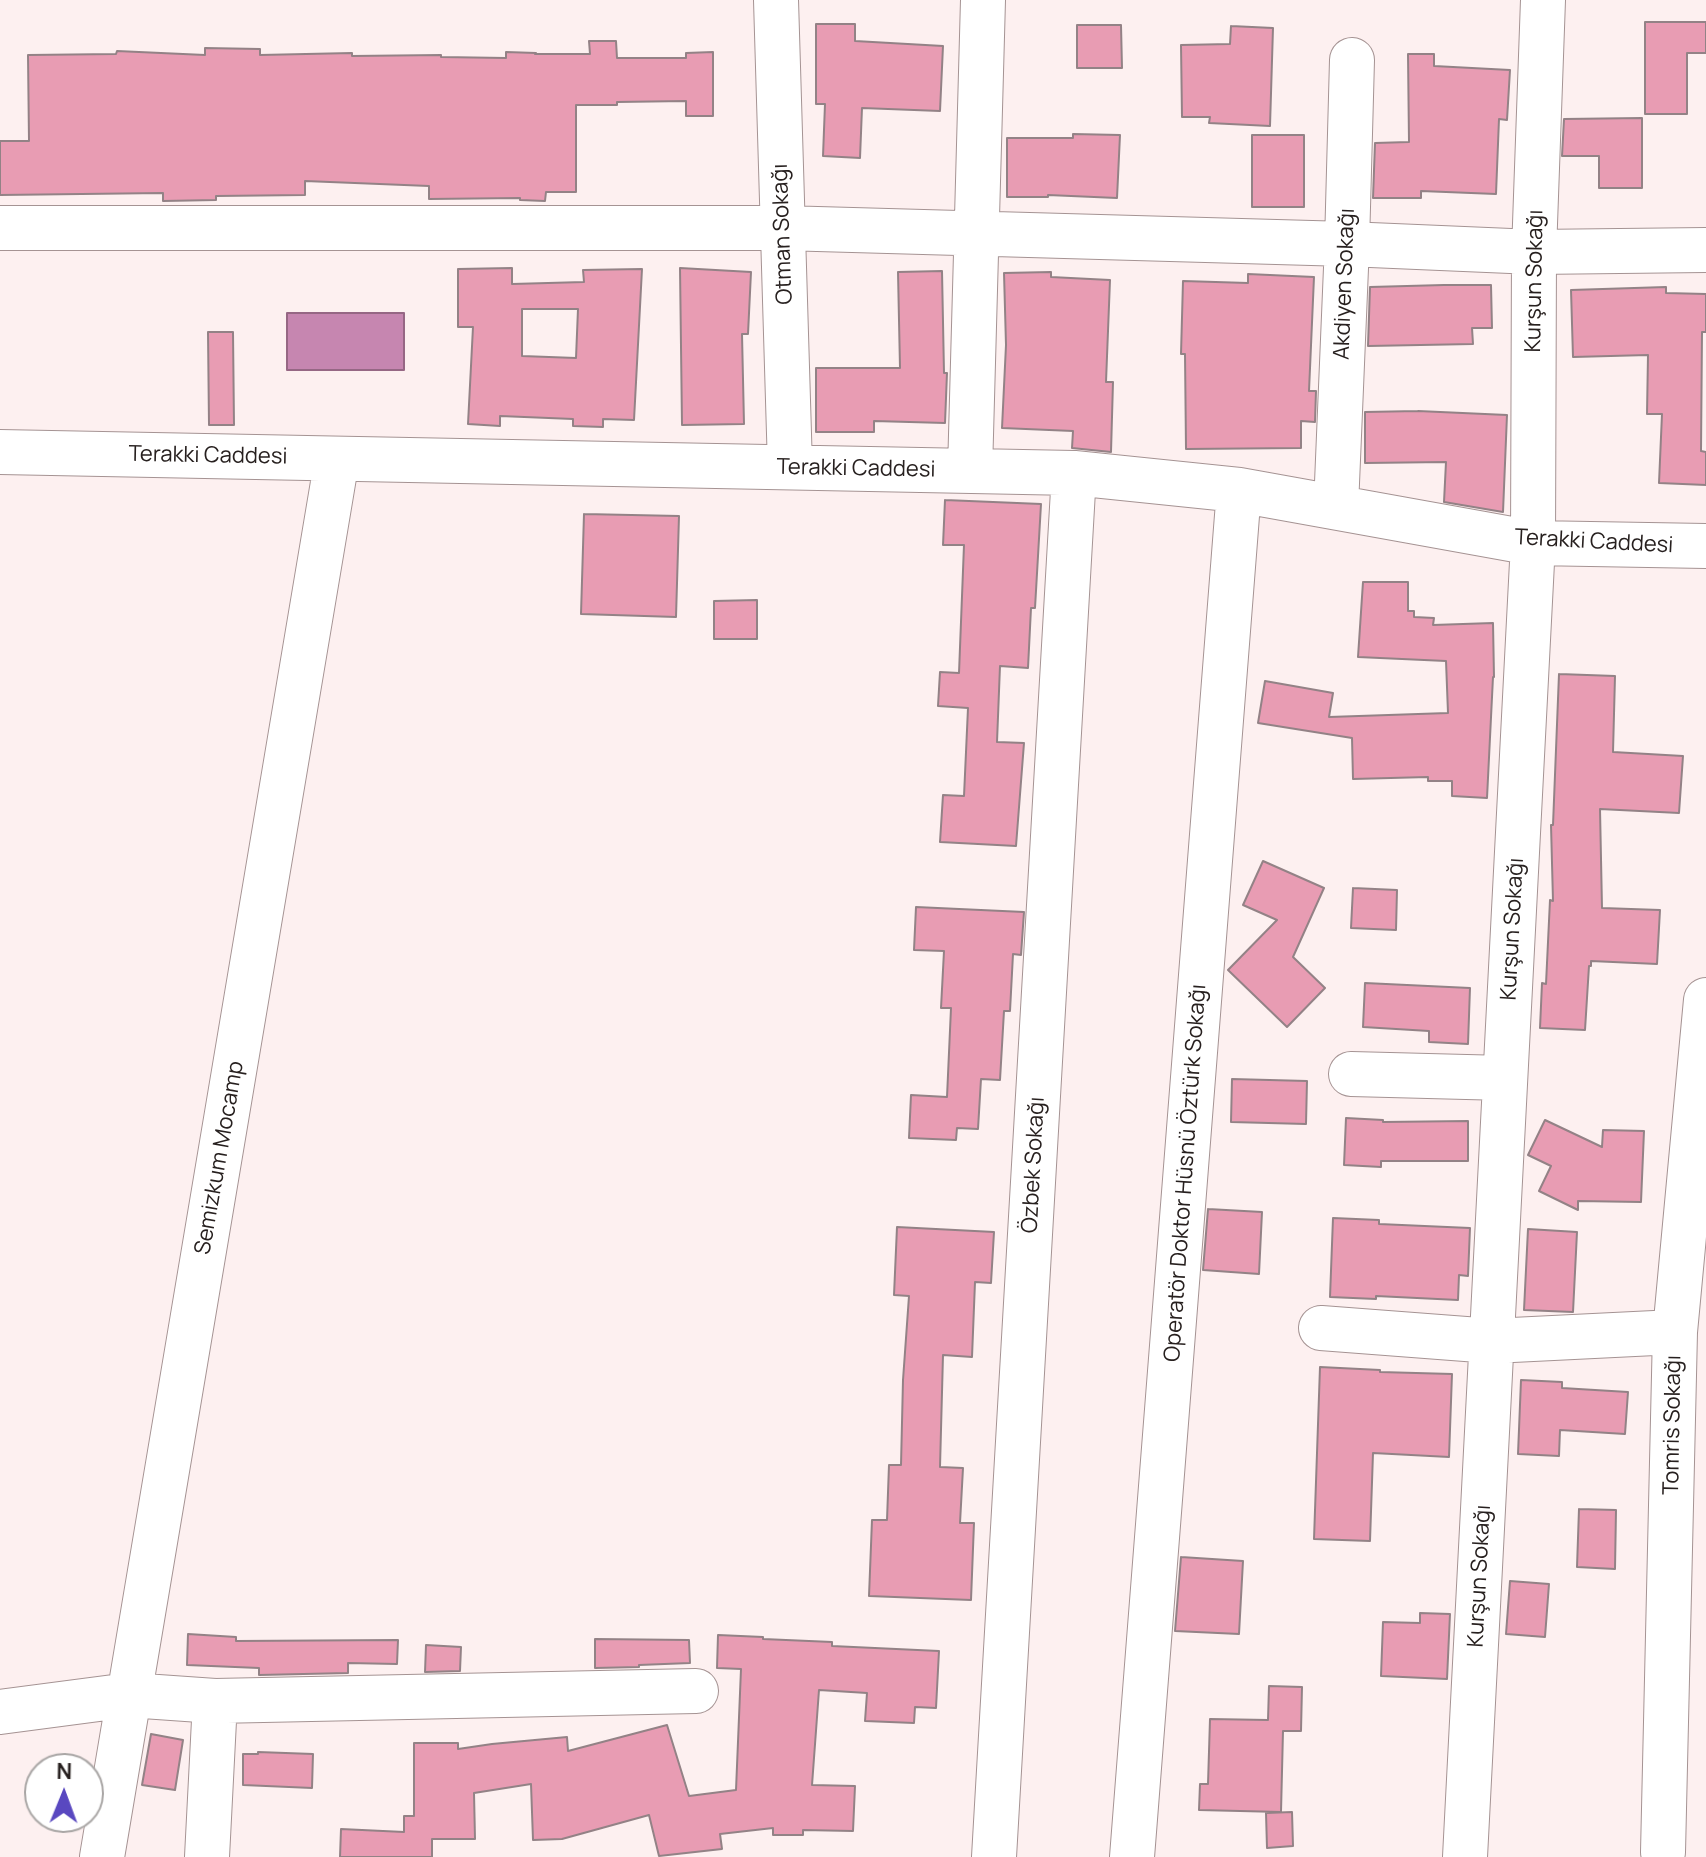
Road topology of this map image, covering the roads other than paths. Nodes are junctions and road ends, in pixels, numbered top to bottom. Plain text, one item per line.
1 (776, 0) edge
2 (983, 0) edge
3 (1543, 0) edge
4 (1352, 60) dead end
5 (0, 228) edge
6 (782, 228) junction
7 (978, 233) junction
8 (1347, 244) junction
9 (1706, 250) edge
10 (1534, 252) junction
11 (0, 452) edge
12 (337, 459) junction
13 (790, 467) junction
14 (970, 471) junction
15 (1074, 473) junction
16 (1239, 490) junction
17 (1336, 507) junction
18 (1533, 543) junction
19 (1706, 546) edge
20 (1706, 1000) edge
21 (1351, 1074) dead end
22 (1505, 1078) junction
23 (1701, 1085) edge
24 (1321, 1328) dead end
25 (1492, 1341) junction
26 (1685, 1359) edge
27 (696, 1691) dead end
28 (129, 1695) junction
29 (215, 1701) junction
30 (0, 1712) edge
31 (1663, 1852) dead end
32 (102, 1857) edge
33 (207, 1857) edge
34 (994, 1857) edge
35 (1132, 1857) edge
36 (1465, 1857) edge

1 - 6 street, Otman Sokağı
2 - 7 street
3 - 10 street, Kurşun Sokağı
4 - 8 street, Akdiyen Sokağı
5 - 6 street
6 - 7 street
6 - 13 street, Otman Sokağı
7 - 8 street
7 - 14 street
8 - 10 street
8 - 17 street, Akdiyen Sokağı
9 - 10 street
10 - 18 street, Kurşun Sokağı
11 - 12 street, Terakki Caddesi
12 - 13 street, Terakki Caddesi
12 - 28 street, Semizkum Mocamp
13 - 14 street, Terakki Caddesi
14 - 15 street, Terakki Caddesi
15 - 16 street, Terakki Caddesi
15 - 34 street, Özbek Sokağı
16 - 17 street, Terakki Caddesi
16 - 35 street, Operatör Doktor Hüsnü Öztürk Sokağı
17 - 18 street, Terakki Caddesi
18 - 19 street, Terakki Caddesi
18 - 22 street, Kurşun Sokağı
20 - 23 street, Tomris Sokağı
21 - 22 street
22 - 25 street, Kurşun Sokağı
23 - 26 street, Tomris Sokağı
24 - 25 street
25 - 26 street
25 - 36 street, Kurşun Sokağı
26 - 31 street, Tomris Sokağı
27 - 29 street
28 - 29 street
28 - 30 street
28 - 32 street, Semizkum Mocamp
29 - 33 street

